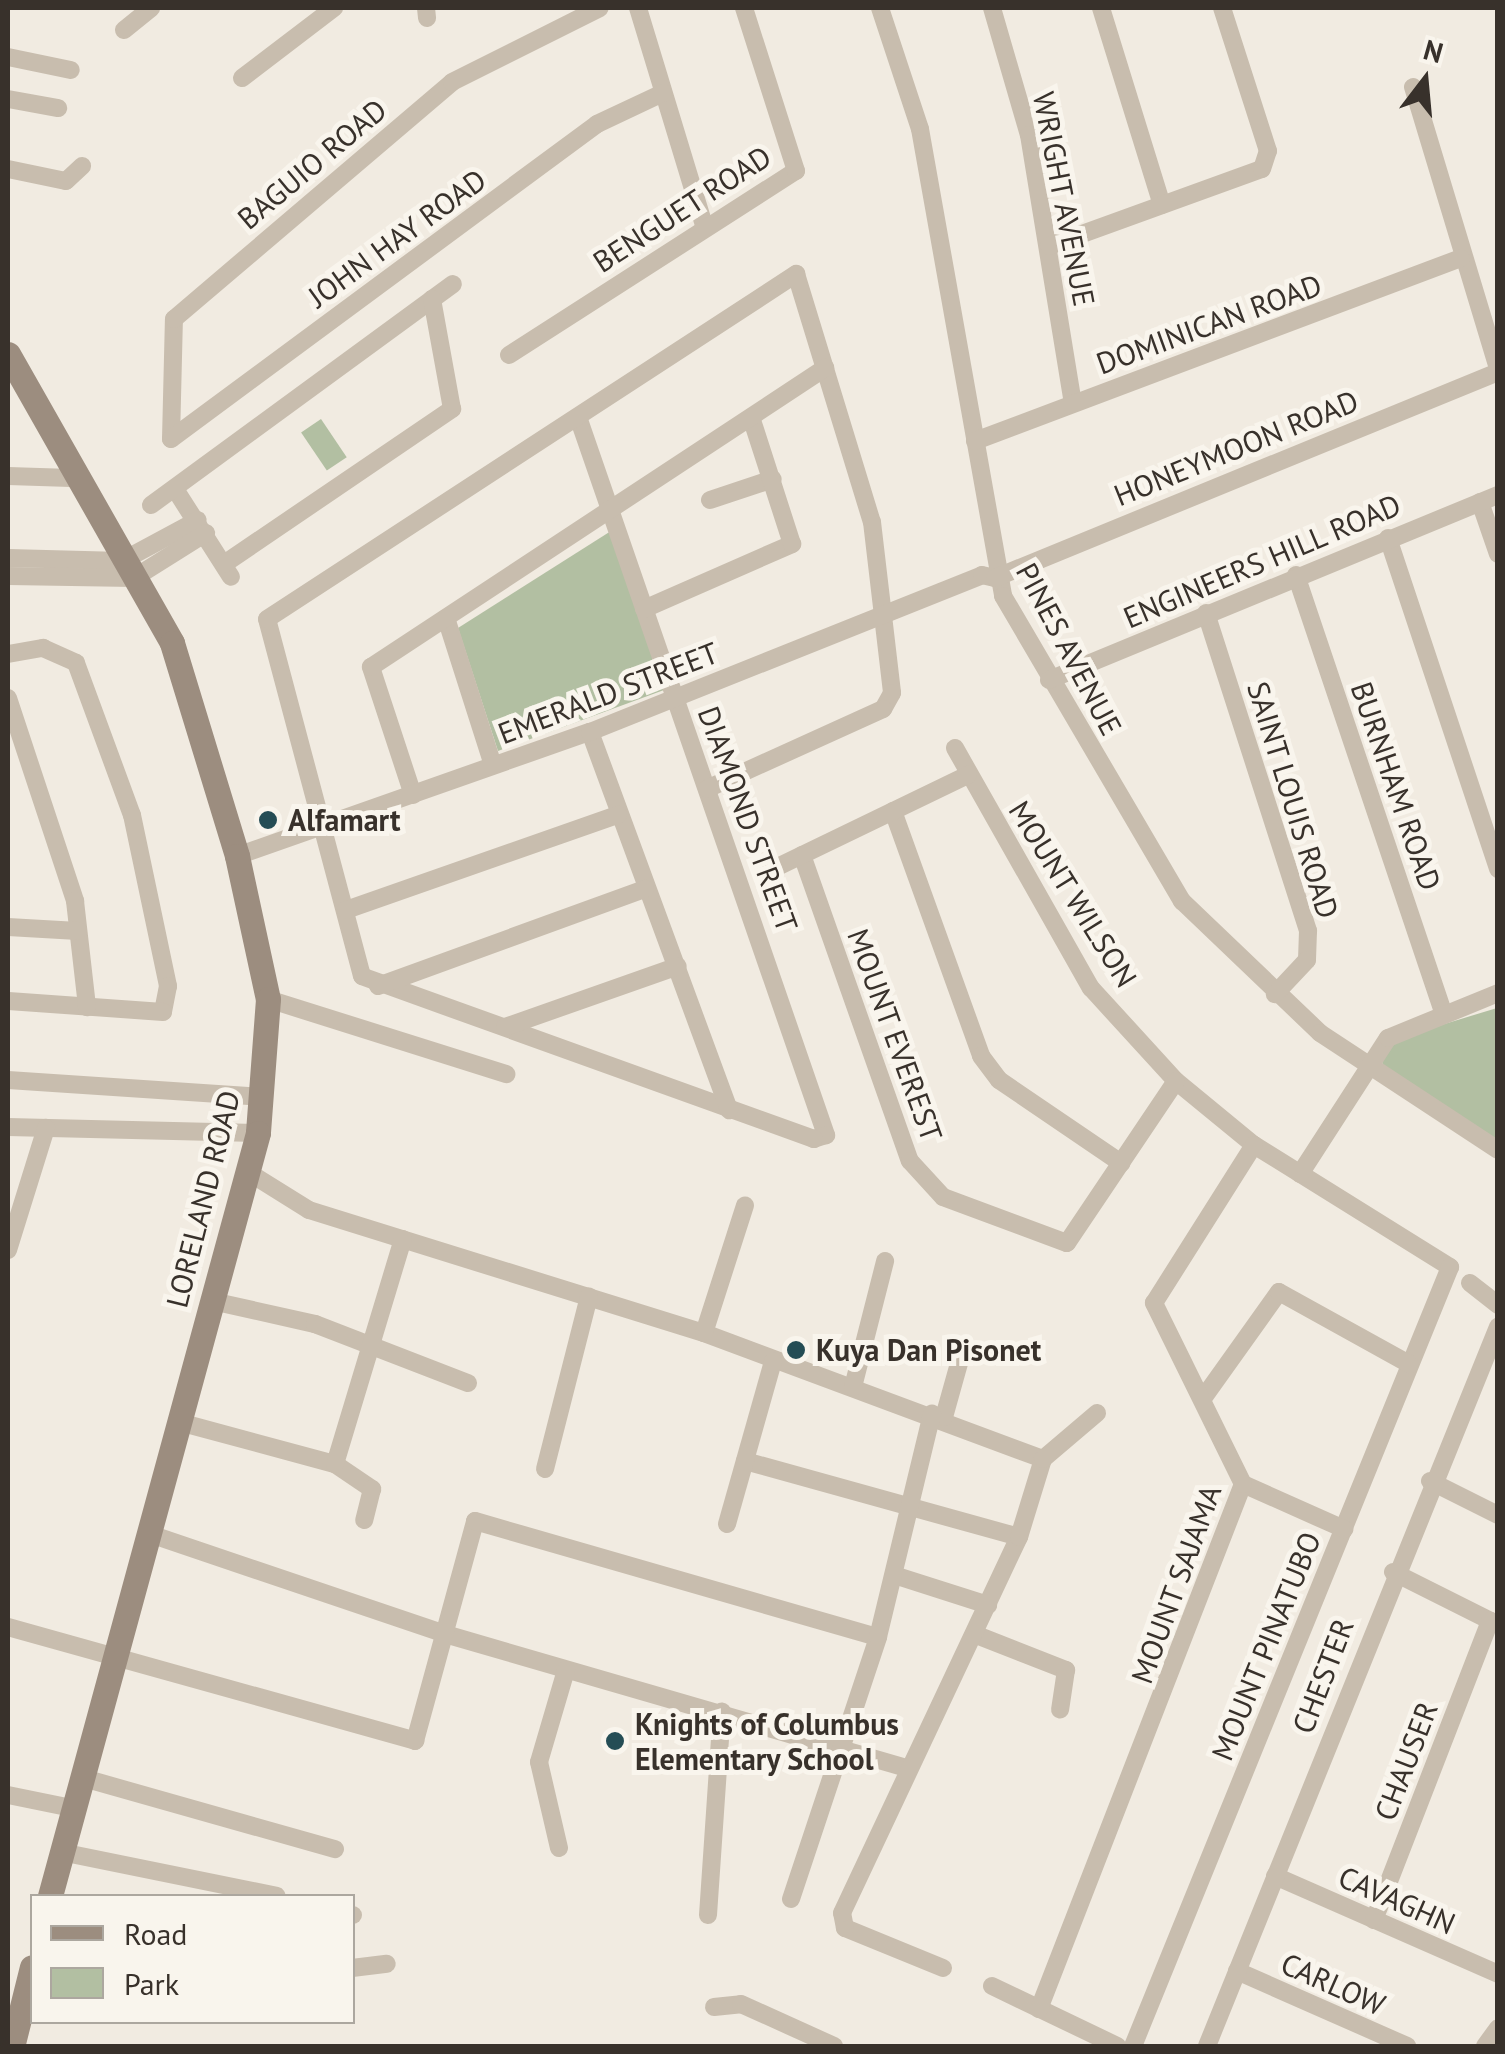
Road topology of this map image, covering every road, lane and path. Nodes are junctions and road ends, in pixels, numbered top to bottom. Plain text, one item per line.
1 (152, 8) edge
2 (334, 8) edge
3 (600, 8) edge
4 (638, 8) edge
5 (744, 8) edge
6 (880, 8) edge
7 (992, 8) edge
8 (1102, 8) edge
9 (1222, 8) edge
10 (124, 30) dead end
11 (8, 56) edge
12 (71, 70) dead end
13 (242, 78) dead end
14 (1413, 88) dead end
15 (663, 93) junction
16 (8, 99) edge
17 (58, 108) dead end
18 (82, 166) dead end
19 (8, 169) edge
20 (1162, 205) junction
21 (704, 226) junction
22 (1049, 246) junction
23 (1460, 258) junction
24 (453, 284) dead end
25 (432, 299) junction
26 (8, 354) edge
27 (509, 356) dead end
28 (825, 368) junction
29 (1498, 370) edge
30 (1073, 403) junction
31 (578, 417) junction
32 (751, 417) junction
33 (171, 438) joint
34 (975, 441) junction
35 (8, 476) edge
36 (71, 478) junction
37 (773, 479) junction
38 (175, 489) junction
39 (1489, 498) edge
40 (710, 500) dead end
41 (152, 504) dead end
42 (611, 509) junction
43 (202, 526) junction
44 (1388, 538) junction
45 (1498, 554) edge
46 (8, 558) edge
47 (128, 569) junction
48 (1296, 575) junction
49 (8, 576) edge
50 (995, 578) junction
51 (644, 608) junction
52 (884, 613) junction
53 (1206, 613) junction
54 (446, 618) junction
55 (8, 654) edge
56 (1050, 680) junction
57 (8, 698) edge
58 (675, 699) junction
59 (590, 732) junction
60 (956, 748) dead end
61 (494, 765) junction
62 (968, 775) junction
63 (707, 788) junction
64 (413, 796) junction
65 (893, 811) junction
66 (618, 814) junction
67 (326, 826) junction
68 (802, 855) junction
69 (237, 856) junction
70 (1498, 869) edge
71 (769, 871) dead end
72 (645, 889) junction
73 (346, 910) junction
74 (8, 927) edge
75 (78, 931) junction
76 (678, 966) junction
77 (378, 986) junction
78 (1498, 993) edge
79 (1275, 994) junction
80 (268, 998) junction
81 (8, 1001) edge
82 (88, 1006) junction
83 (1443, 1014) junction
84 (505, 1027) junction
85 (1366, 1068) junction
86 (506, 1074) dead end
87 (8, 1080) edge
88 (1176, 1081) junction
89 (263, 1097) junction
90 (729, 1110) junction
91 (8, 1127) edge
92 (46, 1128) junction
93 (258, 1133) junction
94 (1254, 1145) junction
95 (1498, 1150) edge
96 (1121, 1162) junction
97 (248, 1172) junction
98 (1300, 1174) junction
99 (745, 1205) dead end
100 (403, 1240) junction
101 (8, 1250) edge
102 (885, 1261) dead end
103 (1450, 1267) joint
104 (1470, 1283) dead end
105 (589, 1297) junction
106 (212, 1301) junction
107 (1498, 1305) edge
108 (1498, 1328) edge
109 (704, 1333) junction
110 (374, 1346) junction
111 (961, 1356) dead end
112 (773, 1361) junction
113 (1410, 1364) junction
114 (468, 1383) dead end
115 (852, 1387) junction
116 (1204, 1398) junction
117 (1096, 1413) dead end
118 (938, 1415) junction
119 (179, 1422) junction
120 (1043, 1459) junction
121 (745, 1461) junction
122 (335, 1464) junction
123 (546, 1469) dead end
124 (1430, 1481) junction
125 (1244, 1484) junction
126 (910, 1507) junction
127 (1498, 1515) edge
128 (364, 1520) dead end
129 (728, 1524) dead end
130 (1344, 1529) junction
131 (147, 1533) junction
132 (1019, 1537) junction
133 (1392, 1572) junction
134 (894, 1575) junction
135 (988, 1605) junction
136 (1494, 1623) edge
137 (8, 1627) edge
138 (445, 1634) junction
139 (974, 1634) junction
140 (878, 1637) junction
141 (110, 1656) junction
142 (566, 1670) junction
143 (722, 1710) junction
144 (1060, 1710) dead end
145 (844, 1743) junction
146 (907, 1768) junction
147 (80, 1777) junction
148 (8, 1795) edge
149 (72, 1808) junction
150 (559, 1848) dead end
151 (335, 1849) dead end
152 (62, 1852) junction
153 (1275, 1876) junction
154 (51, 1894) edge
155 (268, 1894) edge
156 (790, 1898) dead end
157 (708, 1915) dead end
158 (1374, 1920) junction
159 (387, 1964) dead end
160 (355, 1968) edge
161 (943, 1968) dead end
162 (1237, 1971) junction
163 (1498, 1974) edge
164 (30, 1975) edge
165 (992, 1986) dead end
166 (714, 2007) dead end
167 (1039, 2009) junction
168 (1498, 2028) edge
169 (13, 2045) edge
170 (834, 2046) edge
171 (1117, 2046) edge
172 (1133, 2046) edge
173 (1207, 2046) edge
174 (1406, 2046) edge
175 (1485, 2046) edge

1 - 10 street
2 - 13 street
3 - 33 street, BAGUIO ROAD
4 - 15 street
5 - 21 street, BENGUET ROAD
6 - 34 street, PINES AVENUE
7 - 22 street, WRIGHT AVENUE
8 - 20 street
9 - 20 street
11 - 12 street
14 - 23 street
15 - 21 street
15 - 33 street, JOHN HAY ROAD
16 - 17 street
18 - 19 street
20 - 22 street
21 - 27 street, BENGUET ROAD
22 - 30 street, WRIGHT AVENUE
23 - 29 street
23 - 30 street, DOMINICAN ROAD
24 - 25 street
25 - 38 street
25 - 43 street
26 - 36 street, LORELAND ROAD
28 - 31 street
28 - 32 street
28 - 52 street
29 - 50 street, HONEYMOON ROAD
30 - 34 street, DOMINICAN ROAD
31 - 42 street, DIAMOND STREET
31 - 67 street
32 - 37 street
32 - 42 street
34 - 50 street, PINES AVENUE
35 - 36 street
36 - 47 street, LORELAND ROAD
37 - 40 street
37 - 51 street
38 - 41 street
38 - 43 street
39 - 44 street, ENGINEERS HILL ROAD
39 - 45 street
42 - 51 street, DIAMOND STREET
42 - 54 street
43 - 47 street
44 - 48 street, ENGINEERS HILL ROAD
44 - 70 street
46 - 47 street
47 - 49 street
47 - 69 street, LORELAND ROAD
48 - 53 street, ENGINEERS HILL ROAD
48 - 83 street, BURNHAM ROAD
50 - 52 street, EMERALD STREET
50 - 56 street, PINES AVENUE
51 - 58 street, DIAMOND STREET
52 - 58 street, EMERALD STREET
52 - 63 street
53 - 56 street, ENGINEERS HILL ROAD
53 - 79 street, SAINT LOUIS ROAD
54 - 61 street
54 - 64 street
55 - 82 street
56 - 79 street, PINES AVENUE
57 - 75 street
58 - 59 street, EMERALD STREET
58 - 63 street, DIAMOND STREET
59 - 61 street, EMERALD STREET
59 - 66 street
60 - 62 street, MOUNT WILSON
61 - 64 street, EMERALD STREET
62 - 65 street
62 - 88 street, MOUNT WILSON
63 - 90 street, DIAMOND STREET
64 - 67 street, EMERALD STREET
65 - 68 street
65 - 96 street
66 - 72 street
66 - 73 street
67 - 69 street, EMERALD STREET
67 - 73 street
68 - 71 street
68 - 96 street, MOUNT EVEREST
69 - 80 street, LORELAND ROAD
72 - 76 street
72 - 77 street
73 - 77 street
74 - 75 street
75 - 82 street
76 - 84 street
76 - 90 street
77 - 84 street
78 - 83 street
79 - 85 street, PINES AVENUE
80 - 86 street
80 - 89 street, LORELAND ROAD
81 - 82 street
83 - 85 street
84 - 90 street
85 - 95 street, PINES AVENUE
85 - 98 street
87 - 89 street
88 - 94 street, MOUNT WILSON
88 - 96 street, MOUNT EVEREST
89 - 93 street, LORELAND ROAD
91 - 92 street
92 - 93 street
92 - 101 street
93 - 97 street, LORELAND ROAD
94 - 98 street, MOUNT WILSON
94 - 116 street, MOUNT SAJAMA
97 - 100 street
97 - 106 street, LORELAND ROAD
98 - 103 street, MOUNT WILSON
99 - 109 street
100 - 105 street
100 - 110 street
102 - 115 street
103 - 113 street, MOUNT PINATUBO
104 - 107 street
105 - 109 street
105 - 123 street
106 - 110 street
106 - 119 street, LORELAND ROAD
108 - 124 street, CHESTER
109 - 112 street
110 - 114 street
110 - 122 street
111 - 118 street
112 - 115 street
112 - 121 street
113 - 116 street
113 - 130 street, MOUNT PINATUBO
115 - 118 street
116 - 125 street, MOUNT SAJAMA
117 - 120 street
118 - 120 street
118 - 126 street
119 - 122 street
119 - 131 street, LORELAND ROAD
120 - 132 street
121 - 126 street
121 - 129 street
122 - 128 street
124 - 127 street
124 - 133 street, CHESTER
125 - 130 street
125 - 167 street, MOUNT SAJAMA
126 - 132 street
126 - 134 street
130 - 172 street, MOUNT PINATUBO
131 - 138 street
131 - 141 street, LORELAND ROAD
132 - 135 street
133 - 136 street
133 - 153 street, CHESTER
134 - 135 street
134 - 140 street
135 - 139 street
136 - 158 street, CHAUSER
137 - 141 street
138 - 140 street
138 - 141 street
138 - 142 street
139 - 144 street
139 - 146 street
140 - 145 street
141 - 147 street, LORELAND ROAD
142 - 143 street
142 - 150 street
143 - 145 street
143 - 157 street
145 - 146 street
145 - 156 street
146 - 161 street
147 - 149 street, LORELAND ROAD
147 - 151 street
148 - 149 street
149 - 152 street, LORELAND ROAD
152 - 154 street, LORELAND ROAD
152 - 155 street
153 - 158 street, CAVAGHN
153 - 162 street, CHESTER
158 - 163 street, CAVAGHN
159 - 160 street
162 - 173 street, CHESTER
162 - 174 street, CARLOW
164 - 169 street
165 - 167 street
166 - 170 street
167 - 171 street
168 - 175 street

